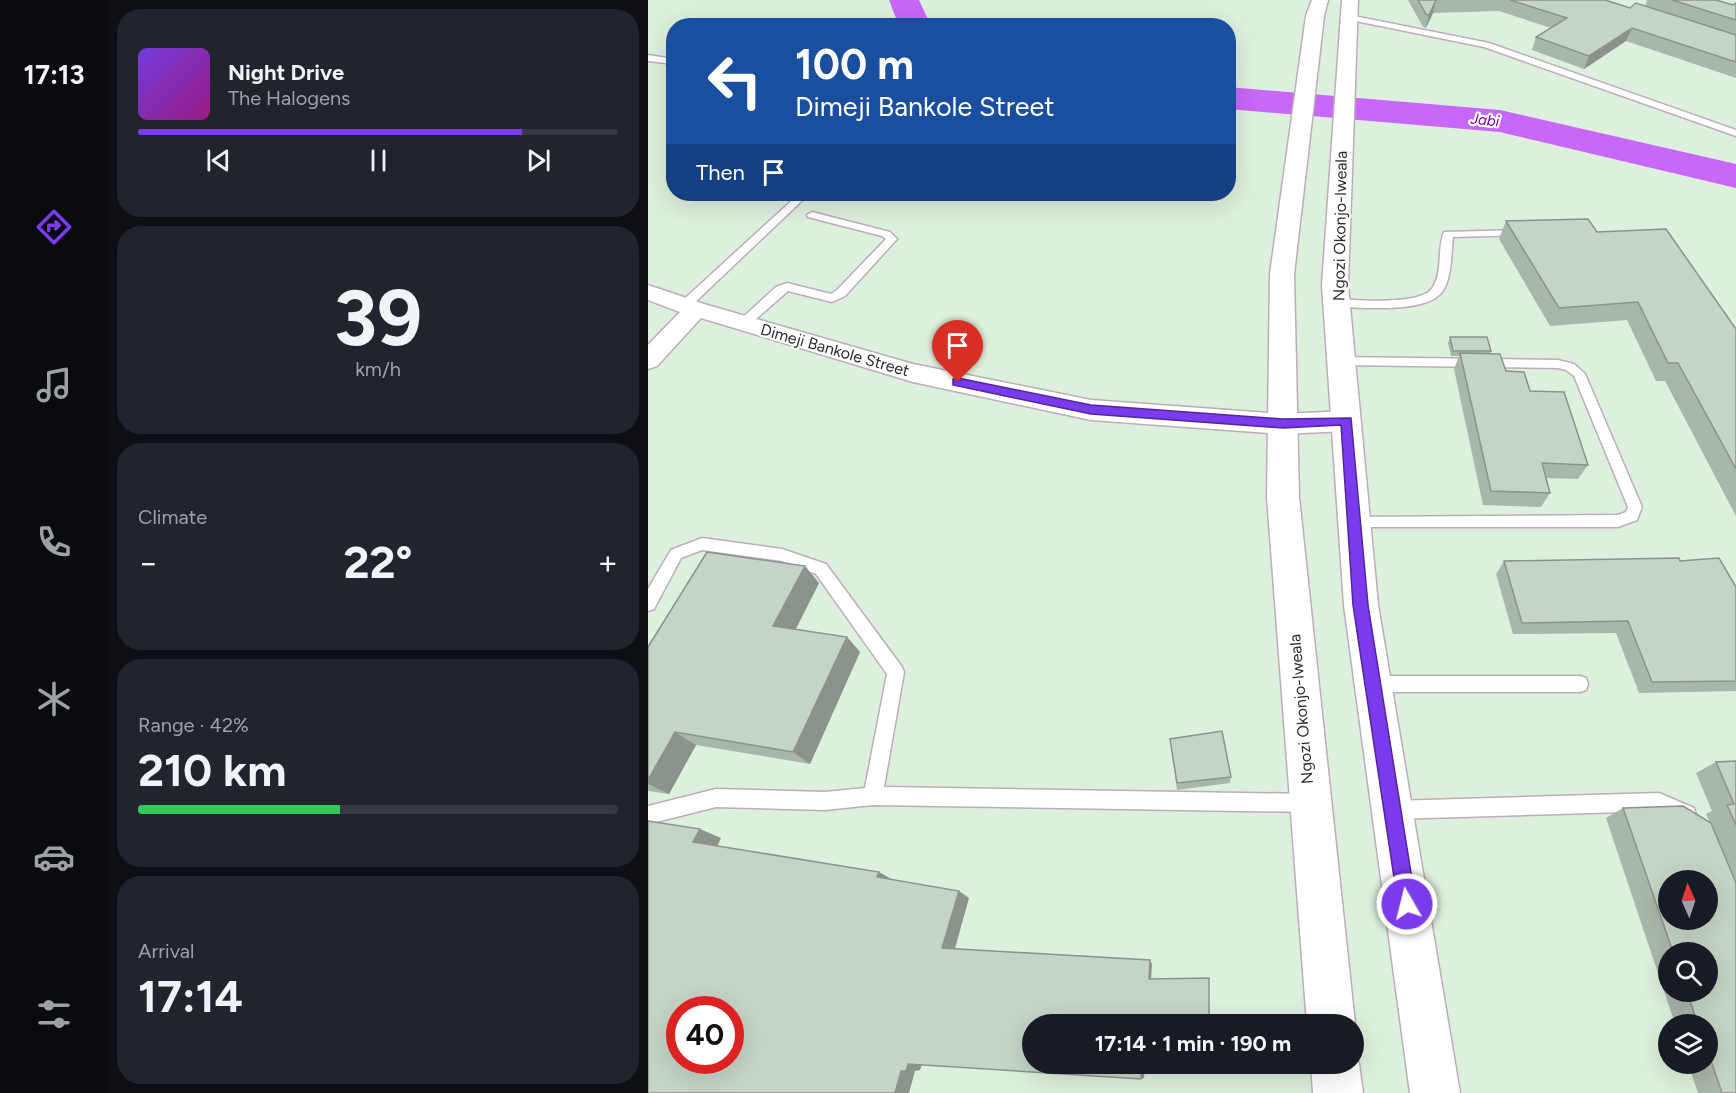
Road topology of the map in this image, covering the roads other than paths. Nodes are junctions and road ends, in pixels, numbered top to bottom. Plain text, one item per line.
1 (1320, 0) edge
2 (1349, 9) edge
3 (648, 58) edge
4 (666, 61) edge
5 (1736, 133) edge
6 (797, 201) edge
7 (812, 215) dead end
8 (1532, 233) edge
9 (648, 292) edge
10 (1336, 294) junction
11 (691, 307) junction
12 (744, 323) junction
13 (648, 360) edge
14 (1341, 361) junction
15 (1346, 421) junction
16 (1283, 424) junction
17 (1354, 523) junction
18 (648, 604) edge
19 (1373, 684) junction
20 (1580, 684) dead end
21 (873, 796) junction
22 (1310, 803) junction
23 (1393, 810) junction
24 (648, 815) edge
25 (1699, 824) edge
26 (1330, 1014) edge
27 (1336, 1074) edge
28 (1338, 1093) edge
29 (1435, 1093) edge

1 - 16 street, Ngozi Okonjo-Iweala
2 - 5 lane
2 - 10 street, Ngozi Okonjo-Iweala
3 - 4 lane
6 - 11 lane
7 - 12 lane
8 - 10 lane
9 - 11 street, Dimeji Bankole Street
10 - 14 street, Ngozi Okonjo-Iweala
11 - 12 street, Dimeji Bankole Street
11 - 13 street
12 - 16 street, Dimeji Bankole Street
14 - 15 street, Ngozi Okonjo-Iweala
14 - 17 lane
15 - 16 street, Dimeji Bankole Street
15 - 17 street, Ngozi Okonjo-Iweala
16 - 22 street, Ngozi Okonjo-Iweala
17 - 19 street, Ngozi Okonjo-Iweala
18 - 21 lane
19 - 20 lane
19 - 23 street, Ngozi Okonjo-Iweala
21 - 22 lane
21 - 24 lane
22 - 26 street, Ngozi Okonjo-Iweala
23 - 25 lane
23 - 29 street, Ngozi Okonjo-Iweala
27 - 28 street

